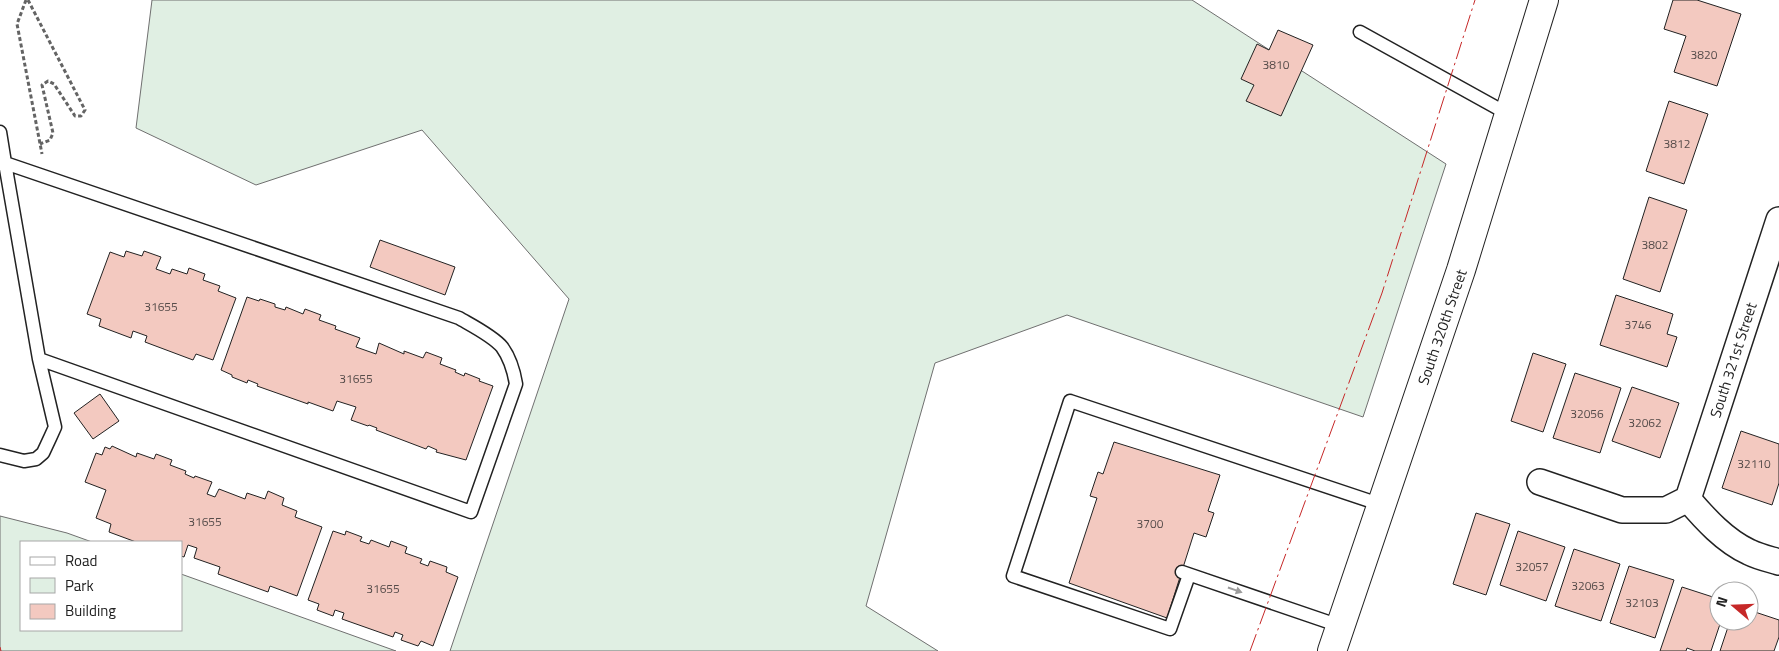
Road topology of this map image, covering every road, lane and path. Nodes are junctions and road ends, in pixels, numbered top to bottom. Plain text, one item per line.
1 (27, 0) edge
2 (1544, 0) edge
3 (1360, 32) dead end
4 (1508, 114) junction
5 (0, 132) edge
6 (40, 144) junction
7 (3, 163) edge
8 (46, 176) junction
9 (1779, 220) edge
10 (39, 359) junction
11 (0, 455) edge
12 (1540, 482) dead end
13 (1688, 499) junction
14 (1382, 505) junction
15 (1779, 562) edge
16 (1340, 626) junction
17 (1332, 651) edge

1 - 6 path
1 - 6 path
2 - 4 main road, South 320th Street
3 - 4 lane
4 - 14 main road, South 320th Street
5 - 7 lane
6 - 8 path
7 - 8 lane
7 - 10 lane
8 - 10 lane
9 - 13 street, South 321st Street
10 - 11 lane
12 - 13 street
13 - 15 street
14 - 16 main road, South 320th Street
14 -> 16 lane
16 - 17 main road, South 320th Street

